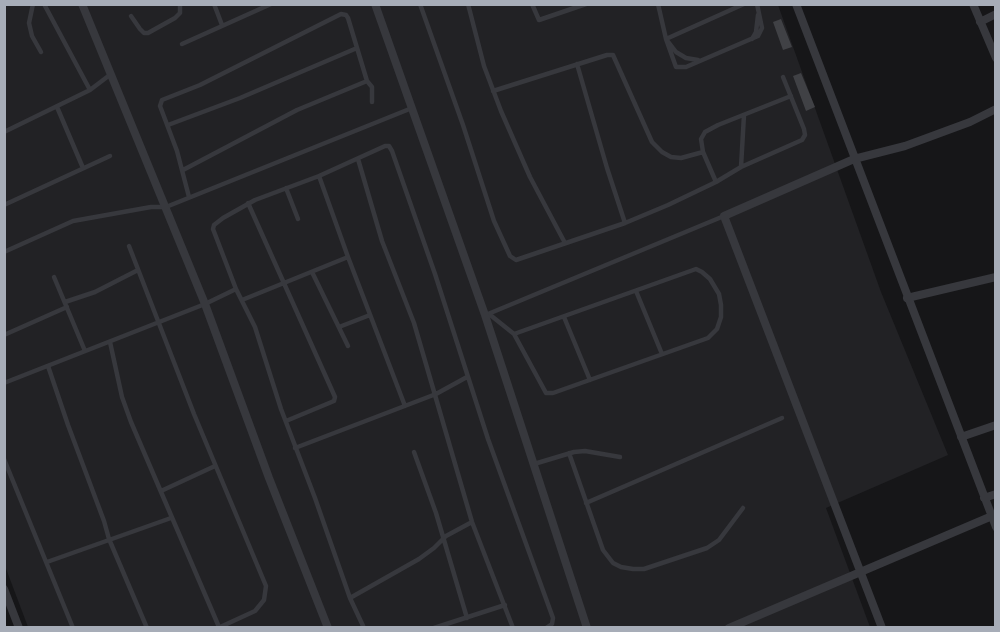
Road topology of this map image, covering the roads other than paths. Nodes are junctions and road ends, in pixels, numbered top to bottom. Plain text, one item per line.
1 (33, 4) edge
2 (45, 4) edge
3 (82, 4) edge
4 (180, 4) edge
5 (214, 4) edge
6 (271, 4) edge
7 (375, 4) edge
8 (420, 4) edge
9 (468, 4) edge
10 (532, 4) edge
11 (586, 4) edge
12 (658, 4) edge
13 (744, 4) edge
14 (756, 4) edge
15 (796, 4) edge
16 (973, 4) edge
17 (996, 14) edge
18 (131, 16) dead end
19 (980, 22) junction
20 (222, 25) junction
21 (666, 39) junction
22 (182, 44) dead end
23 (357, 48) junction
24 (41, 52) dead end
25 (996, 58) edge
26 (577, 64) junction
27 (111, 74) junction
28 (783, 77) dead end
29 (367, 81) junction
30 (90, 90) junction
31 (493, 91) junction
32 (791, 96) junction
33 (372, 102) dead end
34 (57, 107) junction
35 (412, 108) junction
36 (996, 109) edge
37 (744, 115) junction
38 (168, 125) junction
39 (4, 132) edge
40 (703, 153) junction
41 (110, 156) dead end
42 (358, 159) junction
43 (854, 159) junction
44 (83, 168) junction
45 (741, 168) junction
46 (183, 170) junction
47 (319, 176) junction
48 (716, 182) junction
49 (286, 188) junction
50 (189, 197) junction
51 (248, 203) junction
52 (4, 205) edge
53 (166, 207) junction
54 (724, 216) junction
55 (298, 219) dead end
56 (625, 223) junction
57 (565, 243) junction
58 (129, 246) dead end
59 (4, 252) edge
60 (348, 257) junction
61 (138, 270) junction
62 (312, 272) junction
63 (996, 277) edge
64 (54, 278) dead end
65 (284, 282) junction
66 (236, 289) junction
67 (636, 291) junction
68 (907, 298) junction
69 (242, 300) junction
70 (66, 304) junction
71 (205, 304) junction
72 (370, 315) junction
73 (487, 315) junction
74 (564, 317) junction
75 (159, 323) junction
76 (339, 327) junction
77 (514, 334) junction
78 (4, 335) edge
79 (110, 342) junction
80 (348, 346) dead end
81 (85, 351) junction
82 (662, 354) junction
83 (48, 366) junction
84 (467, 377) junction
85 (590, 380) junction
86 (4, 383) edge
87 (436, 394) junction
88 (405, 406) junction
89 (782, 418) dead end
90 (286, 421) junction
91 (996, 425) edge
92 (961, 437) junction
93 (295, 448) junction
94 (414, 452) dead end
95 (569, 453) junction
96 (620, 458) dead end
97 (4, 459) edge
98 (534, 464) junction
99 (215, 466) junction
100 (161, 491) junction
101 (996, 494) edge
102 (984, 498) junction
103 (586, 503) junction
104 (742, 508) dead end
105 (992, 516) junction
106 (171, 518) junction
107 (472, 522) junction
108 (996, 527) edge
109 (109, 539) junction
110 (443, 539) junction
111 (47, 562) junction
112 (861, 572) junction
113 (4, 589) edge
114 (350, 598) junction
115 (505, 605) junction
116 (467, 618) junction
117 (19, 627) edge
118 (73, 627) edge
119 (147, 627) edge
120 (219, 627) edge
121 (328, 627) edge
122 (364, 627) edge
123 (434, 627) edge
124 (513, 627) edge
125 (546, 627) edge
126 (587, 627) edge
127 (729, 627) edge
128 (882, 627) edge

1 - 24 lane
2 - 30 lane
3 - 27 street
4 - 18 lane
5 - 20 lane
6 - 20 lane
7 - 35 street
8 - 57 lane
9 - 31 lane
10 - 11 lane
12 - 21 lane
13 - 21 lane
14 - 21 lane
14 - 21 lane
15 - 43 street
16 - 19 street
17 - 19 street
19 - 25 street
20 - 22 lane
23 - 29 lane
23 - 38 lane
23 - 38 lane
26 - 31 lane
26 - 40 lane
26 - 56 lane
27 - 30 lane
27 - 53 street
28 - 32 lane
29 - 33 lane
29 - 46 lane
30 - 34 lane
31 - 57 lane
32 - 37 lane
32 - 45 lane
34 - 39 lane
34 - 44 lane
35 - 50 lane
35 - 73 street
36 - 43 street
37 - 40 lane
37 - 45 lane
38 - 46 lane
40 - 48 lane
41 - 44 lane
42 - 47 lane
42 - 84 lane
42 - 87 lane
43 - 54 street
43 - 68 street
44 - 52 lane
45 - 48 lane
46 - 50 lane
47 - 49 lane
47 - 60 lane
48 - 56 lane
49 - 51 lane
49 - 55 lane
50 - 53 lane
51 - 65 lane
51 - 66 lane
53 - 59 lane
53 - 71 street
54 - 73 lane
54 - 112 street
56 - 57 lane
58 - 61 lane
60 - 62 lane
60 - 72 lane
61 - 70 lane
61 - 75 lane
62 - 65 lane
62 - 76 lane
63 - 68 street
64 - 70 lane
65 - 69 lane
65 - 90 lane
66 - 69 lane
66 - 71 lane
67 - 74 lane
67 - 82 lane
67 - 82 lane
68 - 92 street
69 - 90 lane
70 - 78 lane
70 - 81 lane
71 - 75 lane
71 - 121 street
72 - 76 lane
72 - 88 lane
73 - 77 lane
73 - 98 street
74 - 77 lane
74 - 85 lane
75 - 79 lane
75 - 99 lane
76 - 80 lane
77 - 85 lane
79 - 81 lane
79 - 100 lane
81 - 83 lane
82 - 85 lane
83 - 86 lane
83 - 109 lane
84 - 87 lane
84 - 125 lane
87 - 88 lane
87 - 107 lane
88 - 93 lane
89 - 103 lane
90 - 93 lane
91 - 92 street
92 - 102 street
93 - 114 lane
94 - 110 lane
95 - 96 lane
95 - 98 lane
95 - 103 lane
97 - 111 lane
98 - 126 street
99 - 100 lane
99 - 120 lane
100 - 106 lane
101 - 102 street
102 - 105 street
103 - 104 lane
105 - 108 street
105 - 112 street
106 - 109 lane
106 - 120 lane
107 - 110 lane
107 - 115 lane
109 - 111 lane
109 - 119 lane
110 - 114 lane
110 - 116 lane
111 - 118 lane
112 - 127 street
112 - 128 street
113 - 117 street
114 - 122 lane
115 - 116 lane
115 - 124 lane
116 - 123 lane

